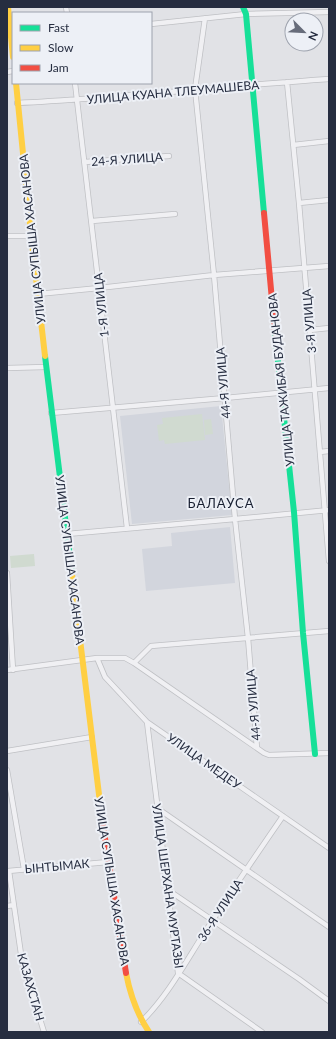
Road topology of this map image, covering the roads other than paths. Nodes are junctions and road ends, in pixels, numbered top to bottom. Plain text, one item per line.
1 (8, 7) edge
2 (243, 7) edge
3 (324, 7) edge
4 (328, 12) edge
5 (246, 14) junction
6 (205, 18) junction
7 (152, 24) edge
8 (12, 38) edge
9 (329, 80) edge
10 (287, 82) junction
11 (16, 84) edge
12 (75, 84) edge
13 (252, 85) junction
14 (195, 89) junction
15 (77, 100) junction
16 (17, 103) junction
17 (329, 141) edge
18 (293, 145) junction
19 (169, 156) dead end
20 (85, 162) junction
21 (329, 200) edge
22 (299, 203) junction
23 (175, 214) dead end
24 (92, 221) junction
25 (7, 236) edge
26 (32, 236) junction
27 (329, 266) edge
28 (305, 269) junction
29 (270, 270) junction
30 (214, 275) junction
31 (99, 288) junction
32 (38, 294) junction
33 (329, 328) edge
34 (310, 330) junction
35 (46, 367) junction
36 (7, 368) edge
37 (329, 388) edge
38 (315, 389) junction
39 (281, 393) junction
40 (225, 398) junction
41 (112, 408) junction
42 (51, 413) junction
43 (329, 451) edge
44 (320, 452) junction
45 (327, 510) edge
46 (294, 512) junction
47 (235, 519) junction
48 (127, 528) junction
49 (67, 534) junction
50 (329, 561) edge
51 (7, 574) edge
52 (329, 631) edge
53 (303, 633) junction
54 (248, 638) junction
55 (97, 658) junction
56 (82, 660) junction
57 (134, 663) junction
58 (7, 670) edge
59 (13, 670) junction
60 (147, 722) junction
61 (92, 737) junction
62 (257, 748) junction
63 (7, 750) edge
64 (329, 753) edge
65 (315, 754) junction
66 (7, 770) edge
67 (157, 808) junction
68 (283, 816) junction
69 (329, 848) edge
70 (108, 862) junction
71 (24, 869) junction
72 (246, 869) junction
73 (8, 871) edge
74 (168, 890) junction
75 (14, 905) junction
76 (7, 906) edge
77 (212, 920) junction
78 (329, 925) edge
79 (178, 973) junction
80 (329, 1001) edge
81 (141, 1022) junction
82 (44, 1032) edge
83 (148, 1032) edge
84 (262, 1032) edge

1 - 8 street
2 - 5 street, УЛИЦА ТАЖИБАЯ БУДАНОВА
3 - 4 street
4 - 5 street
5 - 6 street
5 - 13 street, УЛИЦА ТАЖИБАЯ БУДАНОВА
6 - 7 street
6 - 14 street, 44-Я УЛИЦА
9 - 10 street, УЛИЦА КУАНА ТЛЕУМАШЕВА
10 - 13 street, УЛИЦА КУАНА ТЛЕУМАШЕВА
10 - 18 street, 3-Я УЛИЦА
11 - 16 street, УЛИЦА СУПЫША ХАСАНОВА
12 - 15 street, 1-Я УЛИЦА
13 - 14 street, УЛИЦА КУАНА ТЛЕУМАШЕВА
13 - 29 street, УЛИЦА ТАЖИБАЯ БУДАНОВА
14 - 15 street, УЛИЦА КУАНА ТЛЕУМАШЕВА
14 - 30 street, 44-Я УЛИЦА
15 - 16 street, УЛИЦА КУАНА ТЛЕУМАШЕВА
15 - 20 street, 1-Я УЛИЦА
16 - 26 street, УЛИЦА СУПЫША ХАСАНОВА
17 - 18 street
18 - 22 street, 3-Я УЛИЦА
19 - 20 street, 24-Я УЛИЦА
20 - 24 street, 1-Я УЛИЦА
21 - 22 street
22 - 28 street, 3-Я УЛИЦА
23 - 24 street
24 - 31 street, 1-Я УЛИЦА
25 - 26 street
26 - 32 street, УЛИЦА СУПЫША ХАСАНОВА
27 - 28 street
28 - 29 street
28 - 34 street, 3-Я УЛИЦА
29 - 30 street
29 - 39 street, УЛИЦА ТАЖИБАЯ БУДАНОВА
30 - 31 street
30 - 40 street, 44-Я УЛИЦА
31 - 32 street
31 - 41 street, 1-Я УЛИЦА
32 - 35 street, УЛИЦА СУПЫША ХАСАНОВА
33 - 34 street
34 - 38 street, 3-Я УЛИЦА
35 - 36 street
35 - 42 street, УЛИЦА СУПЫША ХАСАНОВА
37 - 38 street
38 - 39 street
38 - 44 street, 3-Я УЛИЦА
39 - 40 street
39 - 46 street, УЛИЦА ТАЖИБАЯ БУДАНОВА
40 - 41 street
40 - 47 street, 44-Я УЛИЦА
41 - 42 street
41 - 48 street, 1-Я УЛИЦА
42 - 49 street, УЛИЦА СУПЫША ХАСАНОВА
43 - 44 street
44 - 45 street, 3-Я УЛИЦА
45 - 46 street
45 - 50 street, 3-Я УЛИЦА
46 - 47 street
46 - 53 street, УЛИЦА ТАЖИБАЯ БУДАНОВА
47 - 48 street
47 - 54 street, 44-Я УЛИЦА
48 - 49 street
49 - 56 street, УЛИЦА СУПЫША ХАСАНОВА
51 - 59 street
52 - 53 street
53 - 54 street
53 - 65 street, УЛИЦА ТАЖИБАЯ БУДАНОВА
54 - 57 street
54 - 62 street, 44-Я УЛИЦА
55 - 56 street
55 - 57 street
55 - 60 street, УЛИЦА МЕДЕУ
56 - 59 street
56 - 61 street, УЛИЦА СУПЫША ХАСАНОВА
57 - 62 street
58 - 59 street
60 - 67 street, УЛИЦА ШЕРХАНА МУРТАЗЫ
60 - 68 street, УЛИЦА МЕДЕУ
61 - 63 street
61 - 70 street, УЛИЦА СУПЫША ХАСАНОВА
62 - 65 street
64 - 65 street
66 - 71 street
67 - 72 street
67 - 74 street, УЛИЦА ШЕРХАНА МУРТАЗЫ
68 - 69 street, УЛИЦА МЕДЕУ
68 - 72 street, 36-Я УЛИЦА
70 - 71 street, ЫНТЫМАК
70 - 81 street, УЛИЦА СУПЫША ХАСАНОВА
71 - 73 street, ЫНТЫМАК
72 - 77 street, 36-Я УЛИЦА
72 - 78 street
73 - 75 street, КАЗАХСТАН
74 - 77 street
74 - 79 street, УЛИЦА ШЕРХАНА МУРТАЗЫ
75 - 76 street
75 - 82 street, КАЗАХСТАН
77 - 79 street, 36-Я УЛИЦА
77 - 80 street
79 - 81 street, 36-Я УЛИЦА
79 - 84 street, УЛИЦА ШЕРХАНА МУРТАЗЫ
81 - 83 street, УЛИЦА СУПЫША ХАСАНОВА

